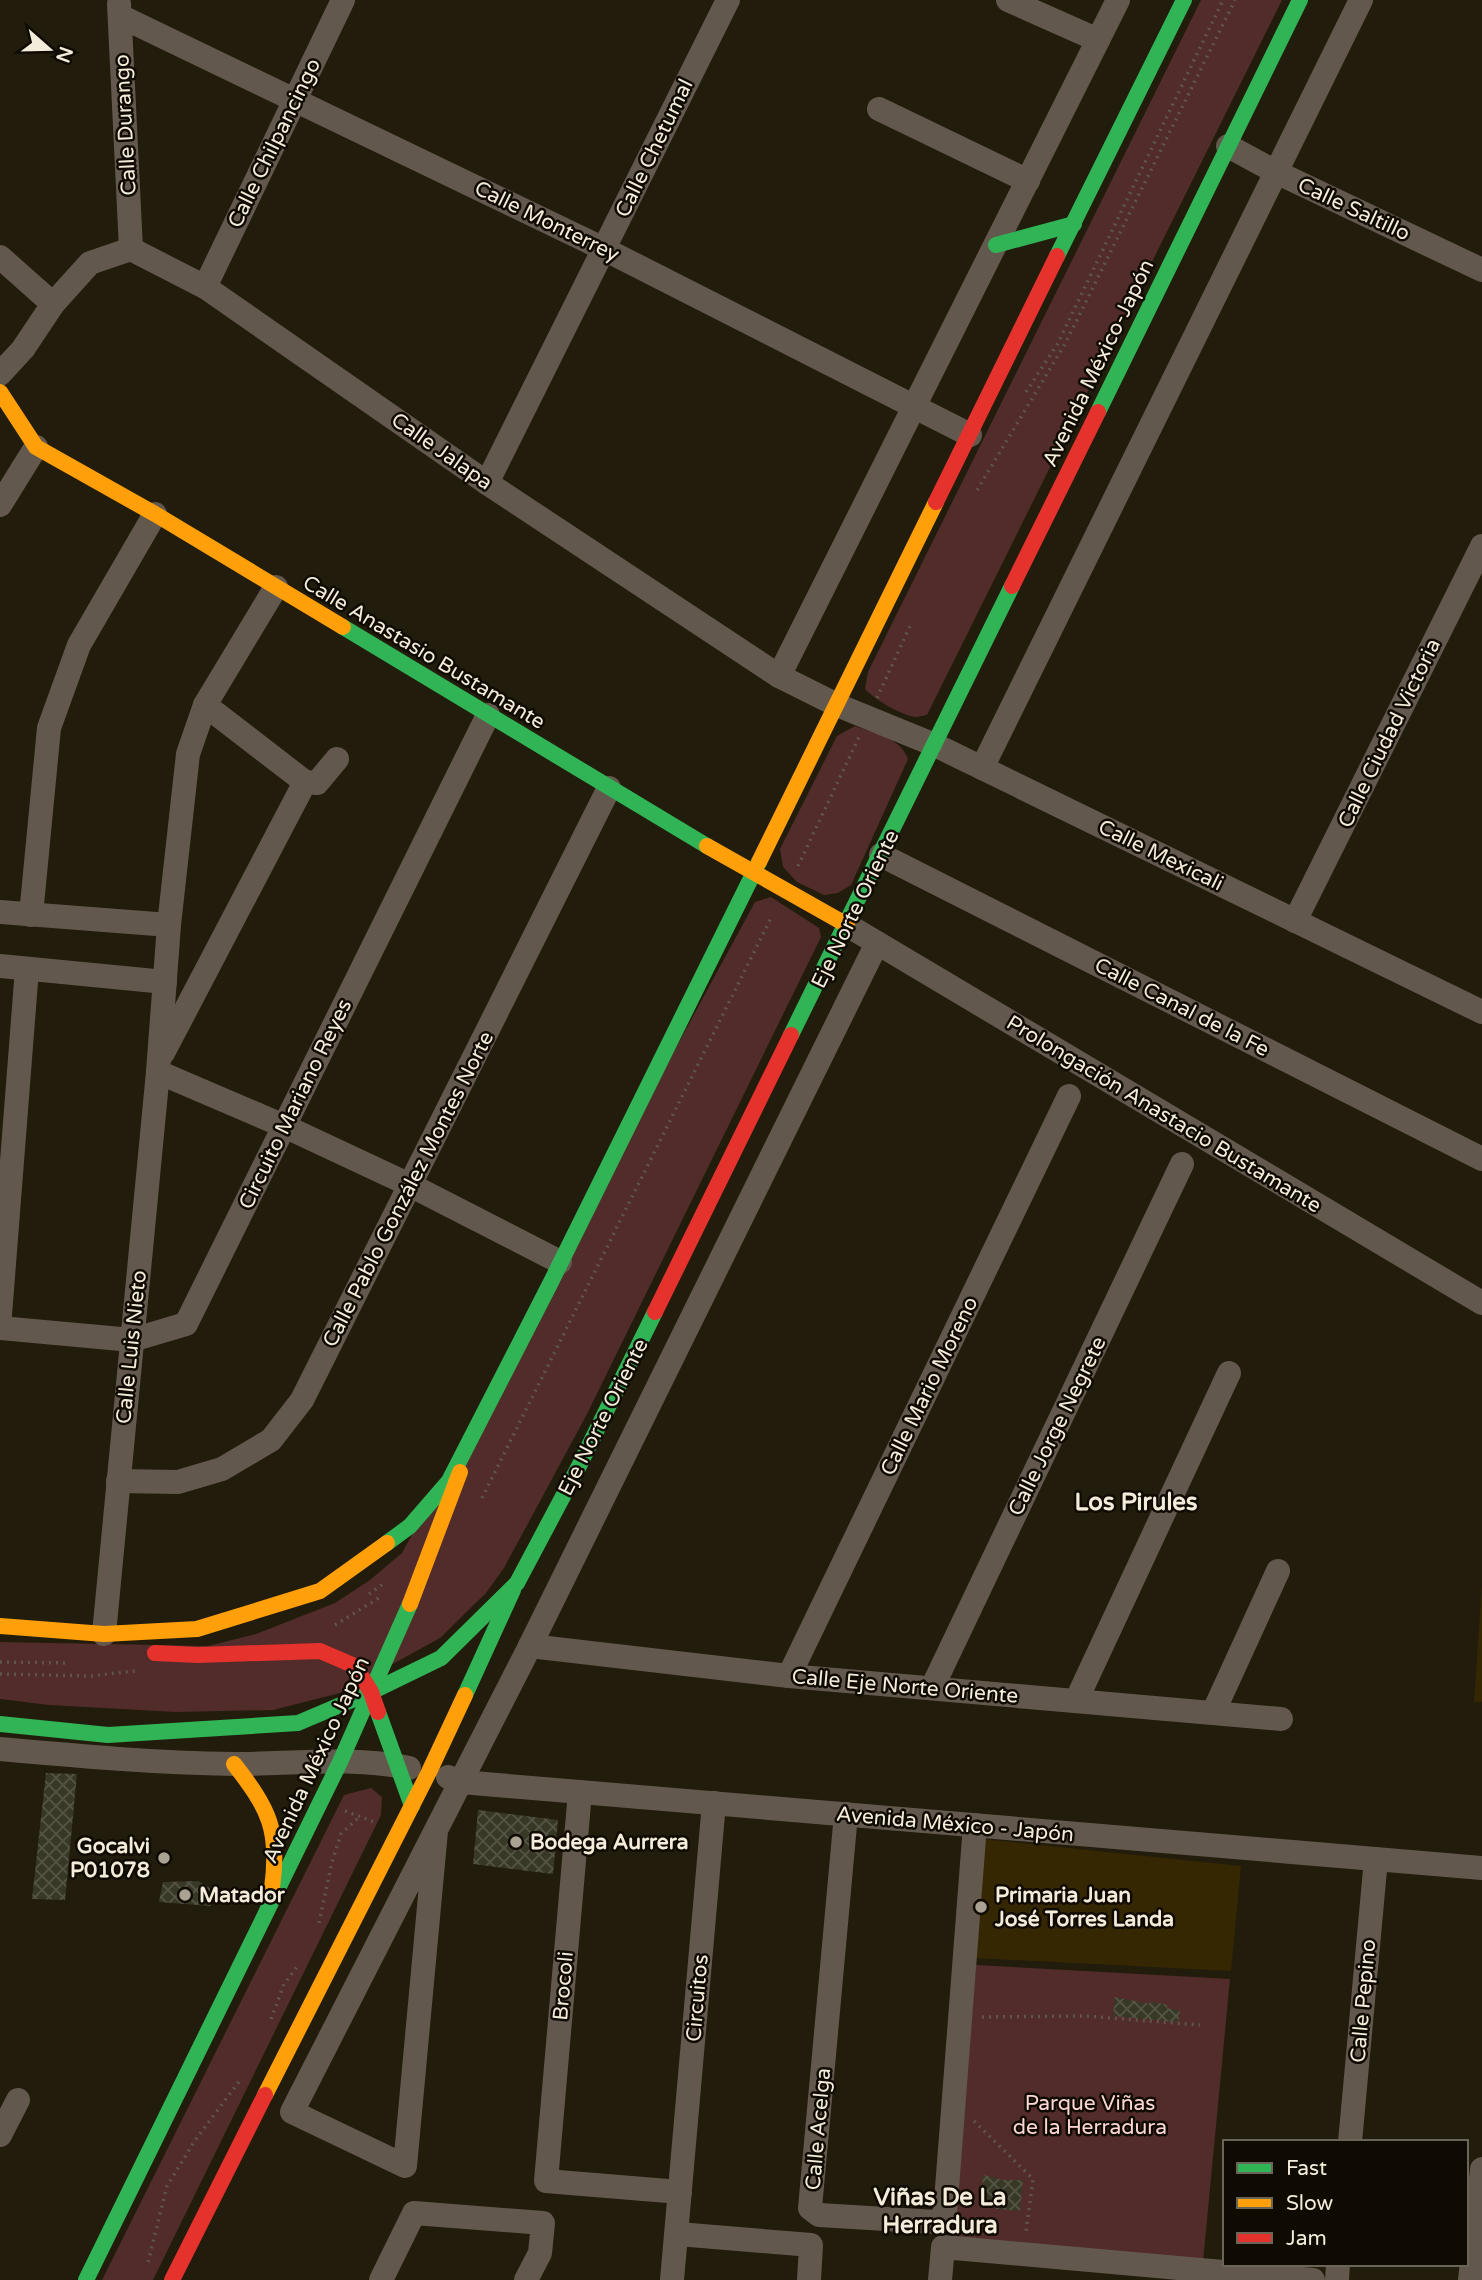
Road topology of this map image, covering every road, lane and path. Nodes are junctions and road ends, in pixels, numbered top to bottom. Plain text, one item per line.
1 (343, 0) edge
2 (728, 0) edge
3 (1008, 0) edge
4 (1118, 0) edge
5 (1184, 0) edge
6 (1235, 0) edge
7 (1300, 0) edge
8 (1362, 0) edge
9 (119, 8) edge
10 (1098, 40) junction
11 (295, 100) junction
12 (879, 109) dead end
13 (1228, 146) junction
14 (1276, 172) junction
15 (1028, 181) junction
16 (1074, 224) junction
17 (996, 245) junction
18 (604, 248) junction
19 (131, 249) junction
20 (0, 257) edge
21 (1482, 270) edge
22 (205, 286) junction
23 (53, 304) junction
24 (0, 374) edge
25 (0, 393) edge
26 (915, 406) junction
27 (970, 435) junction
28 (36, 447) junction
29 (487, 483) junction
30 (975, 494) dead end
31 (0, 505) edge
32 (155, 514) junction
33 (1482, 546) edge
34 (276, 587) junction
35 (914, 617) dead end
36 (779, 676) junction
37 (205, 705) junction
38 (837, 705) junction
39 (488, 715) junction
40 (868, 718) junction
41 (935, 745) junction
42 (337, 759) dead end
43 (982, 768) junction
44 (305, 782) junction
45 (609, 788) junction
46 (881, 855) junction
47 (795, 872) dead end
48 (751, 873) junction
49 (0, 912) edge
50 (31, 915) junction
51 (1295, 921) junction
52 (169, 925) junction
53 (847, 925) junction
54 (877, 943) junction
55 (0, 966) edge
56 (27, 969) junction
57 (165, 982) junction
58 (1482, 1012) edge
59 (159, 1067) junction
60 (1069, 1096) dead end
61 (284, 1126) junction
62 (1482, 1158) edge
63 (1182, 1164) dead end
64 (411, 1185) junction
65 (560, 1262) junction
66 (1482, 1303) edge
67 (0, 1315) edge
68 (0, 1328) edge
69 (132, 1340) junction
70 (1229, 1373) dead end
71 (471, 1439) junction
72 (118, 1481) junction
73 (1278, 1571) dead end
74 (517, 1583) junction
75 (0, 1626) edge
76 (103, 1634) junction
77 (530, 1646) junction
78 (789, 1676) junction
79 (932, 1688) junction
80 (371, 1692) junction
81 (1076, 1701) junction
82 (1213, 1713) junction
83 (1281, 1719) dead end
84 (0, 1724) edge
85 (165, 1731) junction
86 (0, 1749) edge
87 (132, 1761) junction
88 (340, 1762) junction
89 (234, 1764) junction
90 (399, 1766) junction
91 (429, 1772) junction
92 (461, 1782) junction
93 (580, 1792) junction
94 (714, 1803) junction
95 (412, 1806) junction
96 (341, 1810) dead end
97 (846, 1814) junction
98 (359, 1816) junction
99 (379, 1824) dead end
100 (975, 1825) junction
101 (436, 1831) junction
102 (1376, 1859) junction
103 (1482, 1868) edge
104 (268, 1912) junction
105 (318, 1928) dead end
106 (300, 1963) dead end
107 (971, 2017) dead end
108 (268, 2025) dead end
109 (1200, 2025) dead end
110 (241, 2078) dead end
111 (18, 2100) dead end
112 (954, 2102) junction
113 (0, 2135) edge
114 (1350, 2140) edge
115 (1482, 2169) edge
116 (680, 2192) junction
117 (678, 2234) junction
118 (1023, 2255) junction
119 (147, 2267) dead end
120 (1092, 2270) edge
121 (86, 2280) edge
122 (172, 2280) edge
123 (381, 2280) edge
124 (526, 2280) edge
125 (672, 2280) edge
126 (808, 2280) edge
127 (940, 2280) edge
128 (1313, 2280) edge
129 (1470, 2280) edge

1 - 11 street, Calle Chilpancingo
2 - 18 street, Calle Chetumal
3 - 10 street
4 - 10 street
5 - 16 main road
6 - 30 path
7 - 13 main road, Avenida México-Japón
8 - 14 street
9 - 11 street, Calle Monterrey
9 - 19 street, Calle Durango
10 - 15 street
11 - 18 street, Calle Monterrey
11 - 22 street, Calle Chilpancingo
12 - 15 street
13 - 14 street, Calle Saltillo
13 - 41 main road, Avenida México-Japón
14 - 21 street, Calle Saltillo
14 - 43 street
15 - 17 street
16 - 17 main road
16 - 27 main road
17 - 26 street
18 - 26 street, Calle Monterrey
18 - 29 street, Calle Chetumal
19 - 22 street, Calle Jalapa
19 - 23 street
20 - 23 street
22 - 29 street, Calle Jalapa
23 - 24 street
25 - 28 main road, Calle Anastasio Bustamante
26 - 27 street, Calle Monterrey
26 - 36 street
27 - 38 main road
28 - 31 street
28 - 32 main road, Calle Anastasio Bustamante
29 - 36 street, Calle Jalapa
32 - 34 main road, Calle Anastasio Bustamante
32 - 50 street
33 - 51 street, Calle Ciudad Victoria
34 - 37 street, Calle Luis Nieto
34 - 39 main road, Calle Anastasio Bustamante
35 - 40 path
36 - 38 street, Calle Jalapa
37 - 44 street
37 - 52 street, Calle Luis Nieto
38 - 40 street, Calle Mexicali
38 - 48 main road
39 - 45 main road, Calle Anastasio Bustamante
39 - 61 street, Circuito Mariano Reyes
40 - 41 street, Calle Mexicali
40 - 47 path
41 - 43 street, Calle Mexicali
41 - 46 main road, Eje Norte Oriente
42 - 44 street
43 - 51 street, Calle Mexicali
44 - 59 street, Calle Luis Nieto
45 - 48 main road, Calle Anastasio Bustamante
45 - 64 street, Calle Pablo González Montes Norte
46 - 53 main road, Eje Norte Oriente
46 - 62 street, Calle Canal de la Fe
48 - 53 main road, Calle Anastasio Bustamante
48 - 65 main road
49 - 50 street
50 - 52 street
51 - 58 street, Calle Mexicali
52 - 57 street, Calle Luis Nieto
53 - 54 street, Prolongación Anastacio Bustamante
53 - 74 main road, Eje Norte Oriente
54 - 66 street, Prolongación Anastacio Bustamante
54 - 77 street, Eje Norte Oriente
55 - 56 street
56 - 57 street
56 - 67 street
57 - 59 street, Calle Luis Nieto
59 - 61 street
59 - 69 street, Calle Luis Nieto
60 - 78 street, Calle Mario Moreno
61 - 64 street
61 - 69 street, Circuito Mariano Reyes
63 - 79 street, Calle Jorge Negrete
64 - 65 street
64 - 72 street, Calle Pablo González Montes Norte
65 - 71 main road
68 - 69 street, Circuito Mariano Reyes
69 - 72 street, Calle Luis Nieto
70 - 81 street
71 - 76 main road
71 - 80 main road, Avenida México Japón
72 - 76 street, Calle Luis Nieto
73 - 82 street
74 - 80 main road, Eje Norte Oriente
74 - 91 main road
75 - 76 main road
76 - 80 main road
77 - 78 street, Calle Eje Norte Oriente
77 - 92 street, Eje Norte Oriente
78 - 79 street, Calle Eje Norte Oriente
79 - 81 street, Calle Eje Norte Oriente
80 - 85 main road, Eje Norte Oriente
80 - 88 main road, Avenida México Japón
80 - 90 main road
81 - 82 street, Calle Eje Norte Oriente
82 - 83 street, Calle Eje Norte Oriente
84 - 85 main road, Eje Norte Oriente
85 - 87 main road
86 - 87 street, Avenida México - Japón
87 - 89 street, Avenida México - Japón
88 - 89 street, Avenida México - Japón
88 - 90 street, Avenida México - Japón
88 - 104 main road, Avenida México Japón
89 - 104 main road
90 - 91 street, Avenida México - Japón
90 - 95 main road
91 - 92 street, Avenida México - Japón
91 - 95 main road
92 - 93 street, Avenida México - Japón
92 - 101 street, Eje Norte Oriente
93 - 94 street, Avenida México - Japón
93 - 116 street, Brocoli
94 - 97 street, Avenida México - Japón
94 - 116 street, Circuitos
95 - 122 main road
96 - 98 path
97 - 100 street, Avenida México - Japón
97 - 112 street, Calle Acelga
98 - 99 path
98 - 105 path
100 - 102 street, Avenida México - Japón
100 - 112 street, Calle Acelga
101 - 101 street, Eje Norte Oriente
102 - 103 street, Avenida México - Japón
102 - 114 street, Calle Pepino
104 - 121 main road, Avenida México Japón
106 - 108 path
107 - 109 path
110 - 119 path
111 - 113 street
112 - 118 path
115 - 129 street
116 - 117 street, Circuitos
117 - 125 street, Circuitos
117 - 126 street
118 - 120 street
118 - 127 street
120 - 128 street
123 - 124 street

